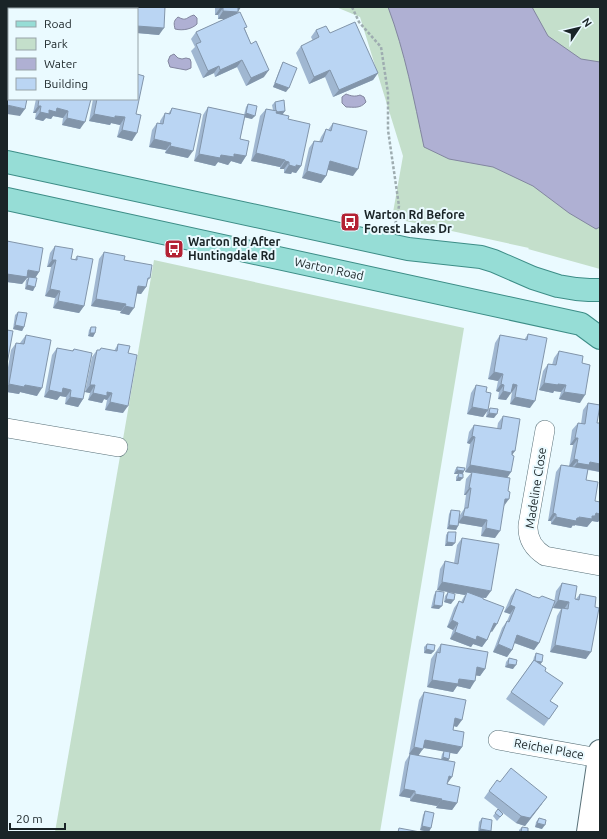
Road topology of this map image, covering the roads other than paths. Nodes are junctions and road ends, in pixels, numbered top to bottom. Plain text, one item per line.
1 (7, 162) edge
2 (7, 199) edge
3 (600, 290) edge
4 (600, 338) edge
5 (7, 428) edge
6 (545, 430) dead end
7 (118, 447) dead end
8 (600, 566) edge
9 (498, 740) dead end
10 (599, 755) edge
11 (588, 832) edge

1 - 3 main road
2 - 4 main road, Warton Road
5 - 7 street
6 - 8 street, Madeline Close
9 - 10 street, Reichel Place
10 - 11 main road

